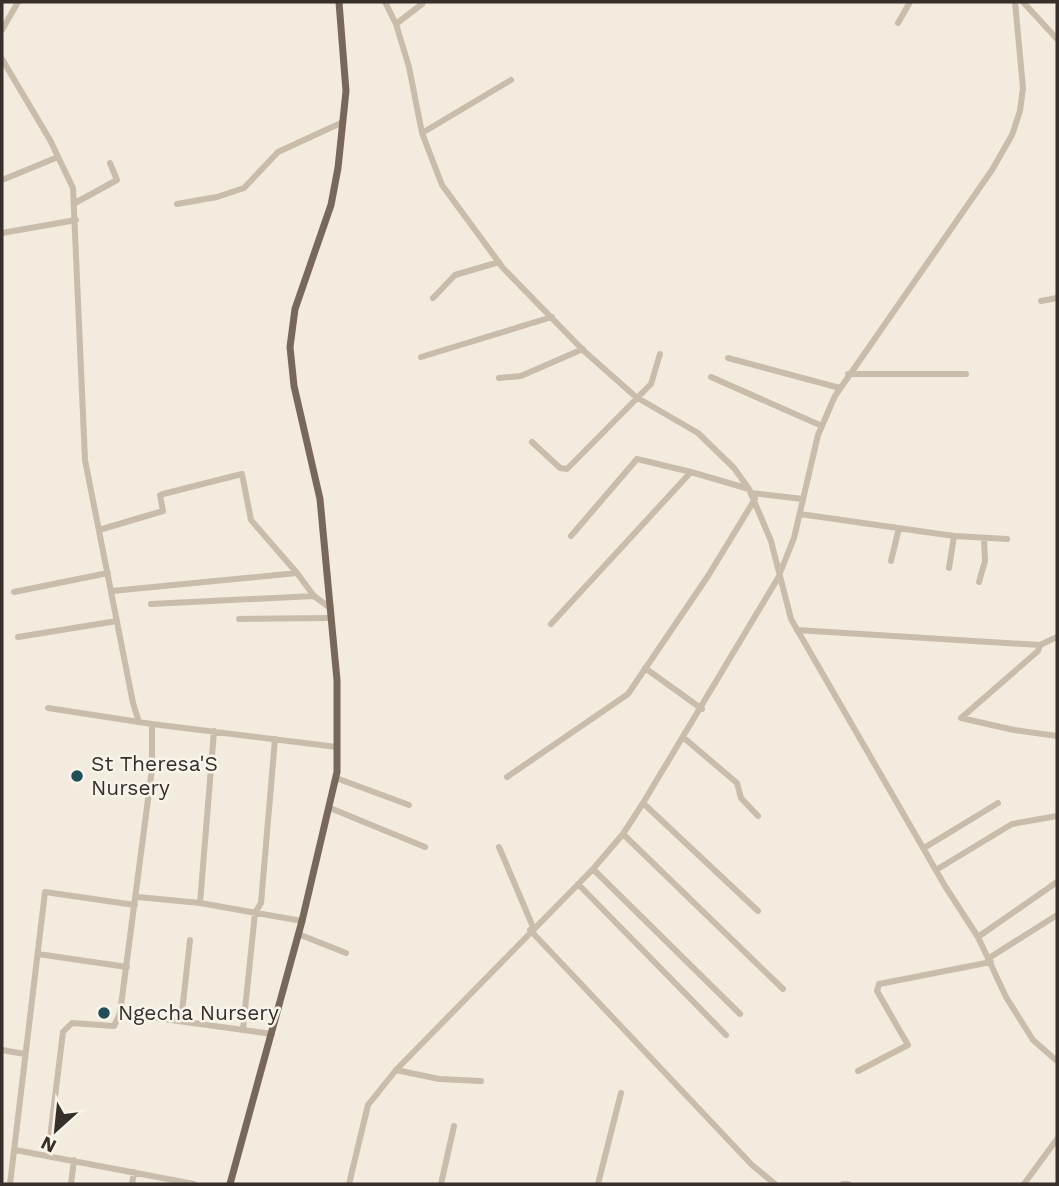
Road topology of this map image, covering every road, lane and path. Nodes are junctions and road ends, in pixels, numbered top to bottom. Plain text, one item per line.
1 (19, 2) edge
2 (339, 2) edge
3 (385, 2) edge
4 (910, 2) edge
5 (1015, 2) edge
6 (1023, 2) edge
7 (422, 4) dead end
8 (898, 23) dead end
9 (396, 24) junction
10 (2, 30) edge
11 (1057, 39) edge
12 (2, 59) edge
13 (511, 80) dead end
14 (343, 122) junction
15 (422, 134) junction
16 (58, 157) junction
17 (110, 163) dead end
18 (2, 180) edge
19 (75, 203) junction
20 (177, 204) dead end
21 (76, 219) junction
22 (2, 233) edge
23 (499, 262) junction
24 (433, 298) dead end
25 (1057, 298) edge
26 (1041, 301) dead end
27 (552, 317) junction
28 (583, 349) junction
29 (660, 354) dead end
30 (421, 357) dead end
31 (728, 358) dead end
32 (848, 374) junction
33 (966, 374) dead end
34 (711, 377) dead end
35 (499, 378) dead end
36 (840, 388) junction
37 (636, 397) junction
38 (822, 426) junction
39 (532, 442) dead end
40 (691, 472) junction
41 (752, 494) junction
42 (803, 499) junction
43 (800, 514) junction
44 (899, 528) junction
45 (99, 530) junction
46 (571, 536) dead end
47 (954, 536) junction
48 (984, 538) junction
49 (1007, 539) dead end
50 (891, 561) dead end
51 (949, 568) dead end
52 (108, 573) junction
53 (297, 573) junction
54 (778, 578) junction
55 (979, 582) dead end
56 (112, 591) junction
57 (14, 592) dead end
58 (314, 596) junction
59 (151, 604) dead end
60 (329, 607) junction
61 (330, 618) junction
62 (239, 619) dead end
63 (117, 621) junction
64 (551, 624) dead end
65 (797, 630) junction
66 (18, 637) dead end
67 (1057, 637) edge
68 (1040, 645) junction
69 (645, 668) junction
70 (48, 708) dead end
71 (702, 709) junction
72 (139, 722) junction
73 (152, 724) junction
74 (214, 731) junction
75 (1057, 736) edge
76 (684, 738) junction
77 (275, 739) junction
78 (337, 747) junction
79 (507, 777) dead end
80 (336, 778) junction
81 (643, 803) junction
82 (998, 803) dead end
83 (409, 805) dead end
84 (330, 808) junction
85 (1057, 816) edge
86 (758, 817) dead end
87 (623, 834) junction
88 (425, 847) dead end
89 (499, 847) dead end
90 (924, 848) junction
91 (593, 869) junction
92 (936, 870) junction
93 (1057, 882) edge
94 (578, 884) junction
95 (138, 897) junction
96 (200, 903) junction
97 (135, 905) junction
98 (758, 911) dead end
99 (255, 913) junction
100 (1057, 915) edge
101 (302, 921) junction
102 (532, 929) junction
103 (298, 934) junction
104 (978, 937) junction
105 (190, 940) dead end
106 (346, 953) dead end
107 (38, 954) junction
108 (990, 960) junction
109 (127, 967) junction
110 (783, 989) dead end
111 (120, 1013) junction
112 (740, 1014) dead end
113 (181, 1021) junction
114 (243, 1029) junction
115 (272, 1034) junction
116 (726, 1035) dead end
117 (2, 1050) edge
118 (25, 1054) junction
119 (1057, 1061) edge
120 (396, 1070) junction
121 (858, 1071) dead end
122 (481, 1081) dead end
123 (621, 1093) dead end
124 (454, 1126) dead end
125 (1057, 1139) edge
126 (15, 1150) junction
127 (48, 1154) junction
128 (74, 1160) junction
129 (2, 1170) edge
130 (12, 1171) junction
131 (134, 1172) junction
132 (184, 1183) edge
133 (10, 1184) edge
134 (71, 1184) edge
135 (132, 1184) edge
136 (194, 1184) edge
137 (230, 1184) edge
138 (349, 1184) edge
139 (441, 1184) edge
140 (598, 1184) edge
141 (775, 1184) edge
142 (1024, 1184) edge

1 - 10 street
2 - 14 main road
3 - 9 street
4 - 8 street
5 - 32 street
6 - 11 street
7 - 9 street
9 - 15 street
12 - 16 street
13 - 15 street
14 - 20 street
14 - 60 main road
15 - 23 street
16 - 18 street
16 - 19 street
17 - 19 street
19 - 21 street
21 - 22 street
21 - 45 street
23 - 24 street
23 - 27 street
25 - 26 street
27 - 28 street
27 - 30 street
28 - 35 street
28 - 37 street
29 - 37 street
31 - 36 street
32 - 33 street
32 - 36 street
34 - 38 street
36 - 38 street
37 - 39 street
37 - 41 street
38 - 42 street
40 - 41 street
40 - 46 street
40 - 64 street
41 - 42 street
41 - 54 street
41 - 69 street
42 - 43 street
43 - 44 street
43 - 54 street
44 - 47 street
44 - 50 street
45 - 52 street
45 - 53 street
47 - 48 street
47 - 51 street
48 - 49 street
48 - 55 street
52 - 56 street
52 - 57 street
53 - 56 street
53 - 58 street
54 - 65 street
54 - 71 street
56 - 63 street
58 - 59 street
58 - 60 street
60 - 61 main road
61 - 62 street
61 - 78 main road
63 - 66 street
63 - 72 street
65 - 68 street
65 - 90 street
67 - 68 street
68 - 75 street
69 - 71 street
69 - 79 street
70 - 72 street
71 - 76 street
72 - 73 street
73 - 74 street
73 - 95 street
74 - 77 street
74 - 96 street
76 - 81 street
76 - 86 street
77 - 78 street
77 - 99 street
78 - 80 main road
80 - 83 street
80 - 84 main road
81 - 87 street
81 - 98 street
82 - 90 street
84 - 88 street
84 - 101 main road
85 - 92 street
87 - 91 street
87 - 110 street
89 - 102 street
90 - 92 street
91 - 94 street
91 - 112 street
92 - 104 street
93 - 104 street
94 - 102 street
94 - 116 street
95 - 96 street
95 - 97 street
96 - 99 street
97 - 107 street
97 - 109 street
99 - 101 street
99 - 114 street
100 - 108 street
101 - 103 main road
102 - 120 street
102 - 141 street
103 - 106 street
103 - 115 main road
104 - 108 street
105 - 113 street
107 - 109 street
107 - 118 street
108 - 119 street
108 - 121 street
109 - 111 street
111 - 113 street
111 - 127 street
113 - 114 street
114 - 115 street
115 - 137 main road
117 - 118 street
118 - 126 street
120 - 122 street
120 - 138 street
123 - 140 street
124 - 139 street
125 - 142 street
126 - 127 street
126 - 130 street
127 - 128 street
128 - 131 street
128 - 134 street
129 - 130 street
130 - 133 street
131 - 132 street
131 - 135 street
132 - 136 street

